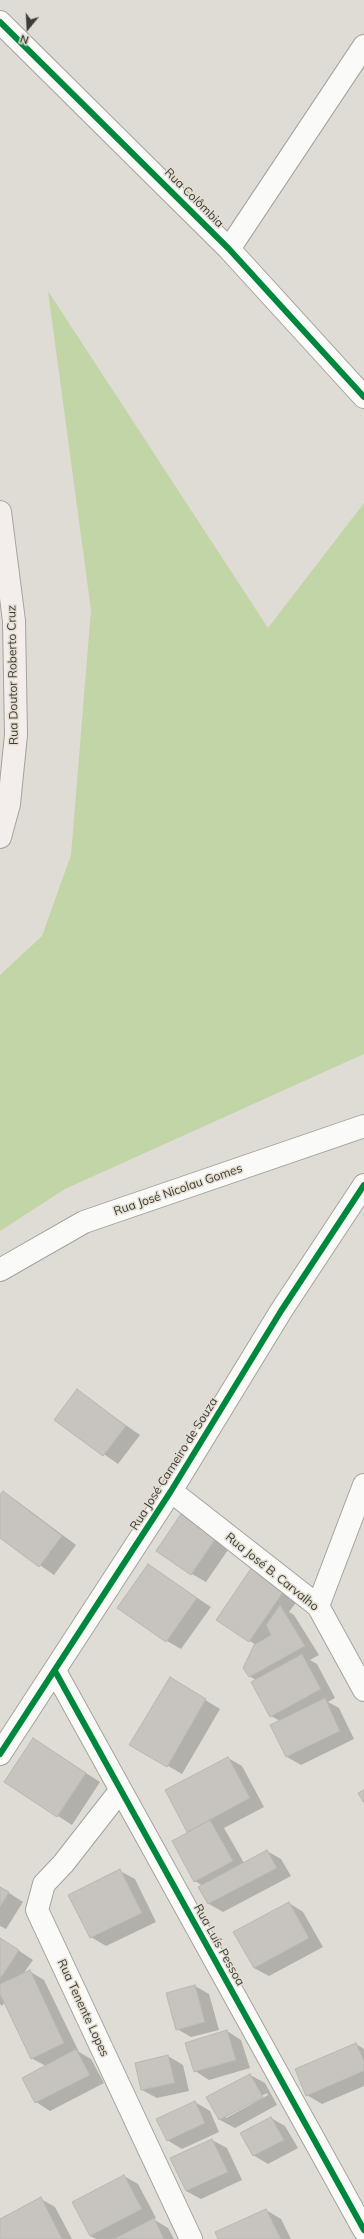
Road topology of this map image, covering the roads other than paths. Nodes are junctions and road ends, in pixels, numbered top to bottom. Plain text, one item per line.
1 (0, 22) edge
2 (364, 46) edge
3 (229, 249) junction
4 (364, 397) edge
5 (0, 512) edge
6 (0, 837) edge
7 (364, 1126) edge
8 (364, 1184) edge
9 (0, 1270) edge
10 (364, 1485) edge
11 (171, 1491) junction
12 (318, 1606) junction
13 (55, 1671) junction
14 (364, 1690) edge
15 (0, 1754) edge
16 (120, 1791) junction
17 (364, 2230) edge
18 (191, 2239) edge

1 - 3 street, Rua Colômbia
2 - 3 street, Rua Colômbia
3 - 4 street, Rua Colômbia
5 - 6 main road, Rua Doutor Roberto Cruz
7 - 9 street, Rua José Nicolau Gomes
8 - 11 street, Rua José Carneiro de Souza
10 - 12 street
11 - 12 street, Rua José B. Carvalho
11 - 13 street, Rua José Carneiro de Souza
12 - 14 street, Rua José B. Carvalho
13 - 15 street, Rua José Carneiro de Souza
13 - 16 street, Rua Luís Pessoa
16 - 17 street, Rua Luís Pessoa
16 - 18 street, Rua Tenente Lopes

